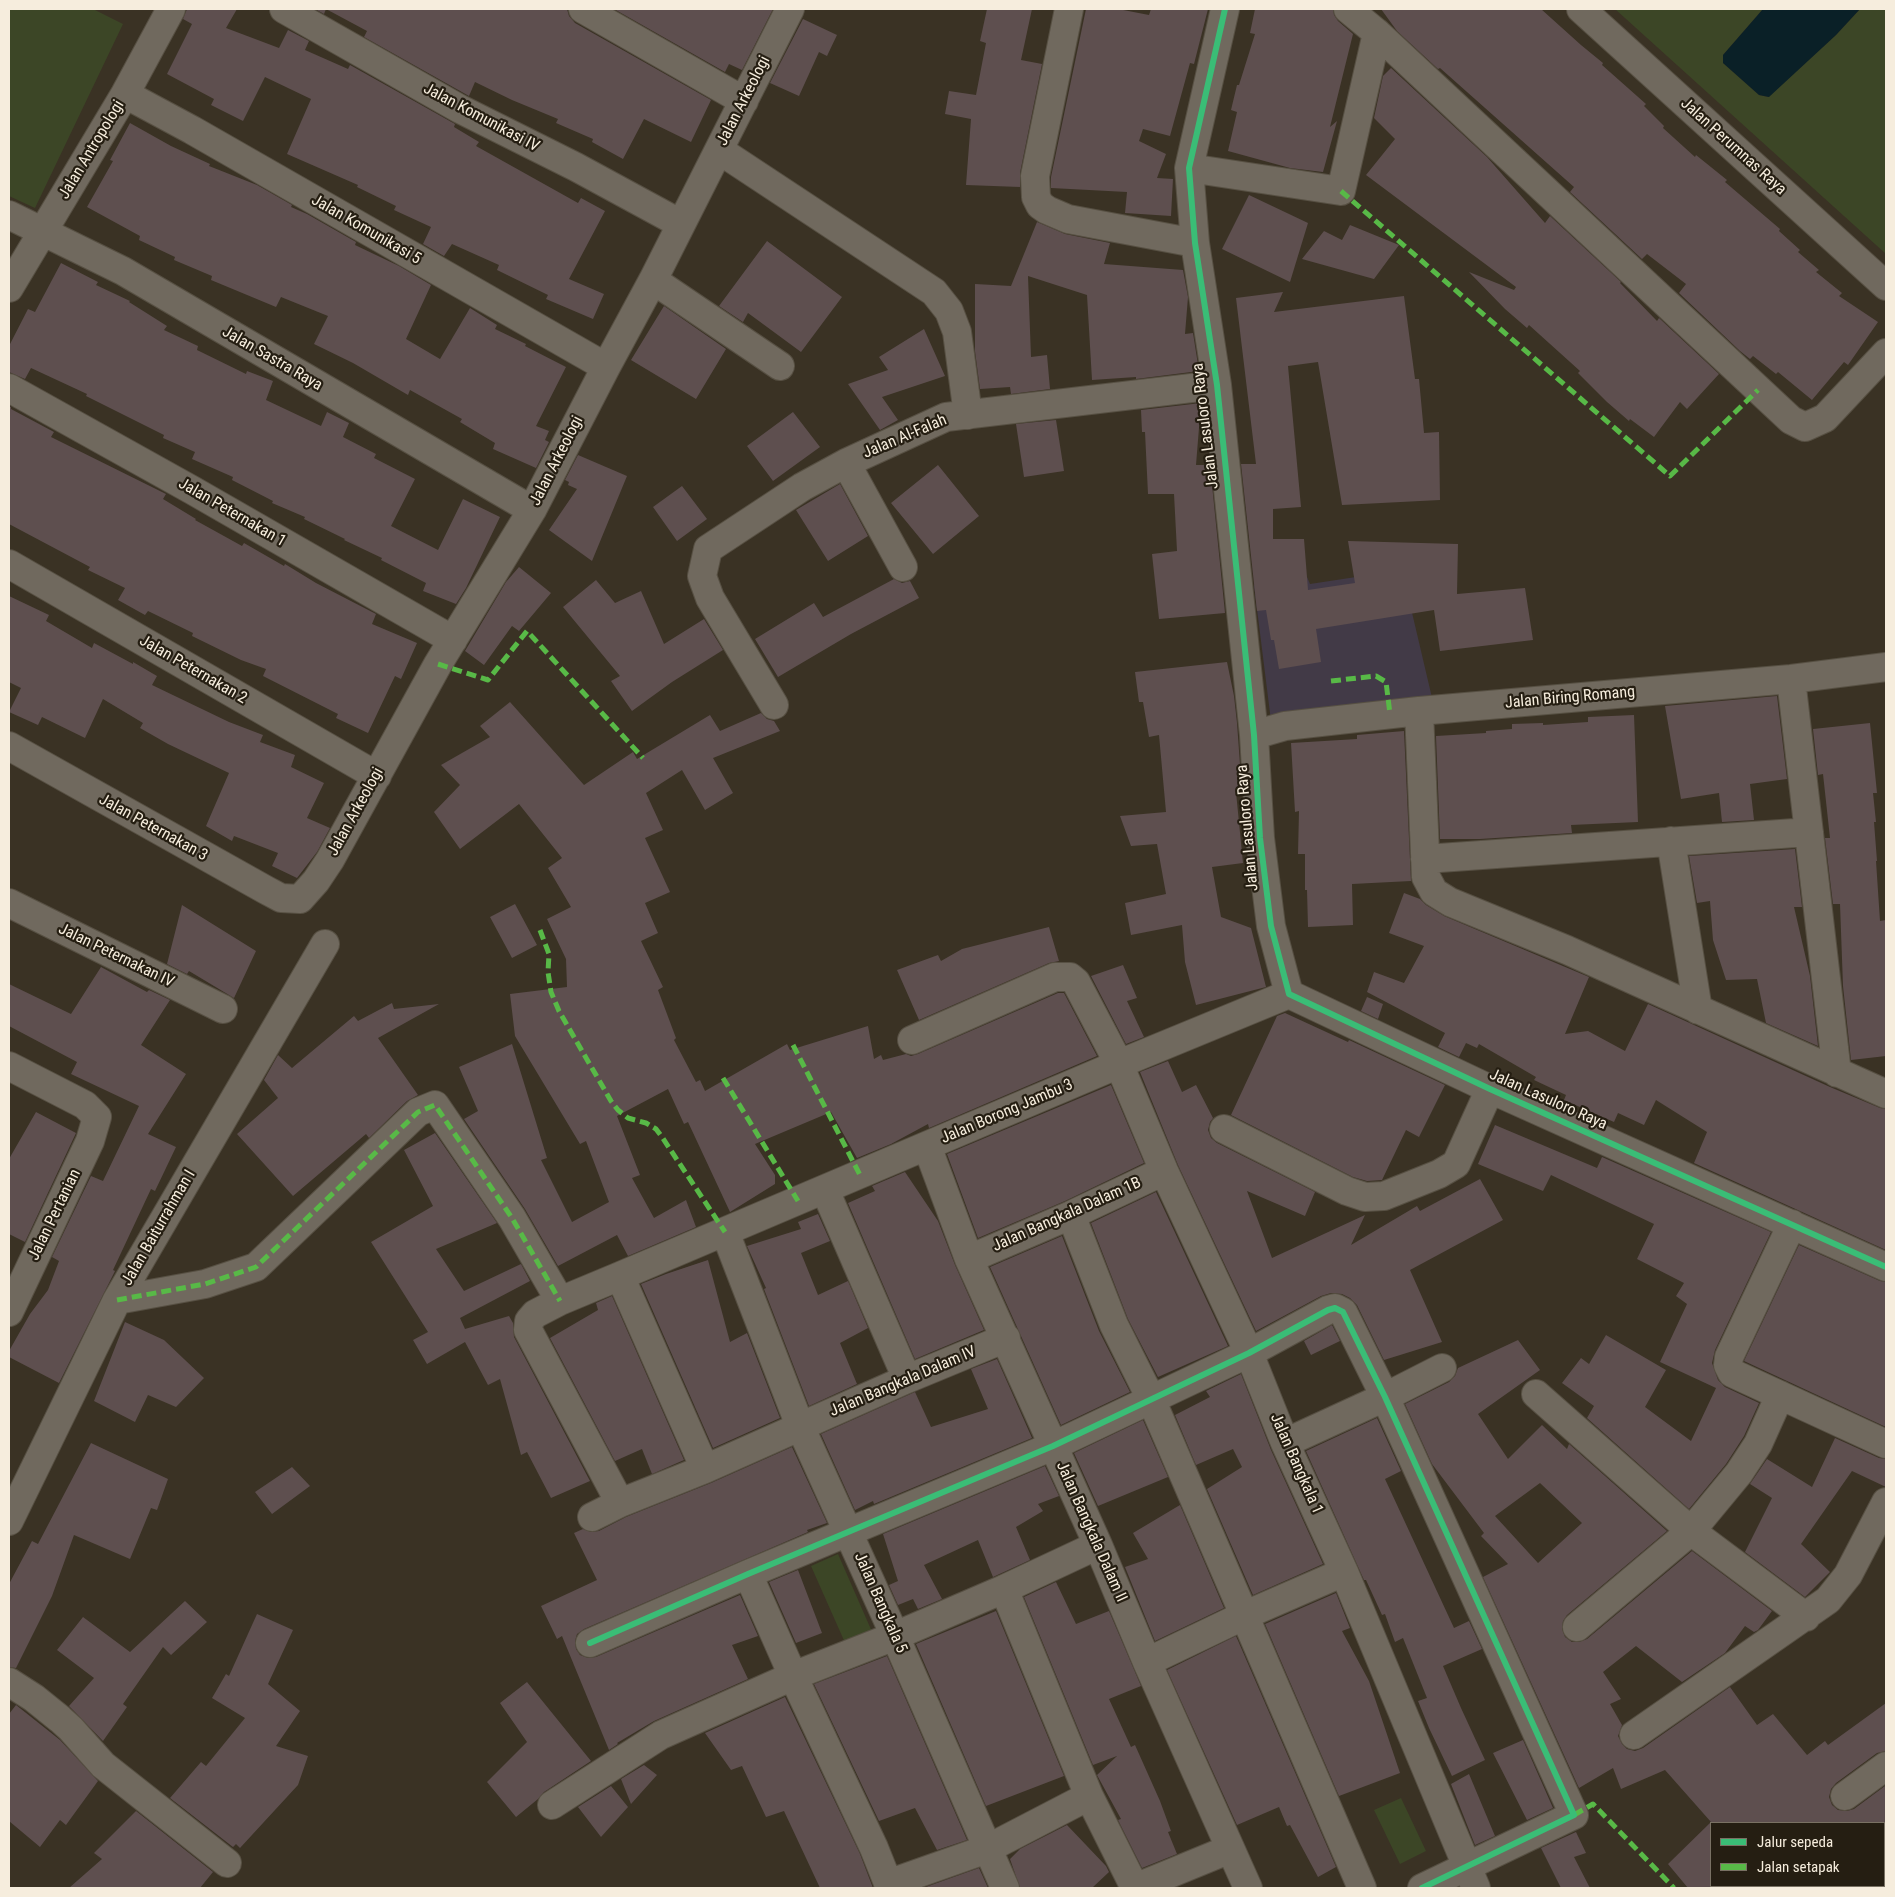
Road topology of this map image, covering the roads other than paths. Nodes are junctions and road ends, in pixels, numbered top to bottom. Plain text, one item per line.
1 (171, 9) edge
2 (284, 9) edge
3 (583, 9) edge
4 (790, 9) edge
5 (1069, 9) edge
6 (1225, 9) edge
7 (1348, 9) edge
8 (1581, 9) edge
9 (1377, 33) junction
10 (124, 94) junction
11 (744, 101) junction
12 (719, 150) junction
13 (1189, 168) junction
14 (9, 216) edge
15 (681, 224) junction
16 (42, 232) junction
17 (1195, 243) junction
18 (653, 280) junction
19 (1886, 286) edge
20 (9, 288) edge
21 (1886, 353) edge
22 (780, 366) dead end
23 (606, 367) junction
24 (1217, 385) junction
25 (9, 388) edge
26 (968, 415) junction
27 (846, 463) junction
28 (532, 510) junction
29 (9, 564) edge
30 (903, 567) dead end
31 (453, 640) junction
32 (1886, 667) edge
33 (1791, 679) junction
34 (774, 705) dead end
35 (1419, 711) junction
36 (1254, 735) junction
37 (9, 746) edge
38 (377, 776) junction
39 (1809, 832) junction
40 (1671, 841) junction
41 (1425, 859) junction
42 (300, 899) joint
43 (9, 903) edge
44 (325, 944) dead end
45 (1289, 994) junction
46 (223, 1009) dead end
47 (1698, 1010) junction
48 (912, 1040) dead end
49 (1119, 1064) junction
50 (9, 1066) edge
51 (1837, 1074) junction
52 (1490, 1089) junction
53 (1886, 1094) edge
54 (1224, 1128) dead end
55 (927, 1146) junction
56 (1164, 1171) junction
57 (825, 1190) junction
58 (1071, 1215) junction
59 (1792, 1224) junction
60 (726, 1232) junction
61 (970, 1258) junction
62 (1886, 1267) edge
63 (620, 1276) junction
64 (118, 1300) junction
65 (560, 1301) junction
66 (9, 1312) edge
67 (1006, 1338) junction
68 (1249, 1353) junction
69 (1442, 1368) dead end
70 (906, 1379) junction
71 (1536, 1394) dead end
72 (1780, 1395) junction
73 (1385, 1397) junction
74 (1151, 1399) junction
75 (800, 1426) junction
76 (1285, 1444) junction
77 (1886, 1444) edge
78 (1053, 1446) junction
79 (705, 1469) junction
80 (1886, 1502) edge
81 (620, 1503) junction
82 (592, 1516) dead end
83 (9, 1521) edge
84 (1691, 1531) junction
85 (848, 1532) junction
86 (1098, 1545) junction
87 (1344, 1572) junction
88 (748, 1574) junction
89 (1004, 1590) junction
90 (1243, 1616) junction
91 (1806, 1617) junction
92 (1577, 1627) dead end
93 (896, 1636) junction
94 (590, 1643) dead end
95 (1147, 1662) junction
96 (793, 1676) junction
97 (9, 1682) edge
98 (1634, 1735) dead end
99 (1886, 1766) edge
100 (1089, 1796) junction
101 (1845, 1796) dead end
102 (552, 1804) dead end
103 (987, 1849) junction
104 (1230, 1849) junction
105 (226, 1863) dead end
106 (1472, 1877) edge
107 (889, 1886) edge
108 (1005, 1888) edge
109 (1135, 1888) edge
110 (1248, 1888) edge
111 (1362, 1888) edge
112 (1422, 1888) edge

1 - 10 street, Jalan Antropologi
2 - 15 street, Jalan Komunikasi IV
3 - 11 street
4 - 11 street, Jalan Arkeologi
5 - 17 street
6 - 13 street, Jalan Lasuloro Raya
7 - 9 street
8 - 19 street, Jalan Perumnas Raya
9 - 13 street
9 - 21 street
10 - 16 street, Jalan Antropologi
10 - 23 street, Jalan Komunikasi 5
11 - 12 street, Jalan Arkeologi
12 - 15 street, Jalan Arkeologi
12 - 26 street
13 - 17 street, Jalan Lasuloro Raya
14 - 16 street, Jalan Sastra Raya
15 - 18 street, Jalan Arkeologi
16 - 20 street, Jalan Antropologi
16 - 28 street, Jalan Sastra Raya
17 - 24 street, Jalan Lasuloro Raya
18 - 22 street
18 - 23 street, Jalan Arkeologi
23 - 28 street, Jalan Arkeologi
24 - 26 street, Jalan Al-Falah
24 - 36 street, Jalan Lasuloro Raya
25 - 31 street, Jalan Peternakan 1
26 - 27 street, Jalan Al-Falah
27 - 30 street
27 - 34 street, Jalan Al-Falah
28 - 31 street, Jalan Arkeologi
29 - 38 street, Jalan Peternakan 2
31 - 38 street, Jalan Arkeologi
32 - 33 street, Jalan Biring Romang
33 - 35 street, Jalan Biring Romang
33 - 39 street
35 - 36 street, Jalan Biring Romang
35 - 41 street
36 - 45 street, Jalan Lasuloro Raya
37 - 42 street, Jalan Peternakan 3
38 - 42 street, Jalan Arkeologi
39 - 40 street
39 - 51 street
40 - 41 street
40 - 47 street
41 - 47 street
43 - 46 street, Jalan Peternakan IV
44 - 64 street, Jalan Baiturrahman I
45 - 49 street, Jalan Borong Jambu 3
45 - 52 street, Jalan Lasuloro Raya
47 - 51 street
48 - 49 street, Jalan Bangkala 1
49 - 55 street, Jalan Borong Jambu 3
49 - 56 street, Jalan Bangkala 1
50 - 66 street, Jalan Pertanian
51 - 53 street
52 - 54 street
52 - 59 street, Jalan Lasuloro Raya
55 - 57 street, Jalan Borong Jambu 3
55 - 61 street, Jalan Bangkala Dalam II
56 - 58 street, Jalan Bangkala Dalam 1B
56 - 68 street, Jalan Bangkala 1
57 - 60 street, Jalan Borong Jambu 3
57 - 70 street
58 - 61 street, Jalan Bangkala Dalam 1B
58 - 74 street
59 - 62 street, Jalan Lasuloro Raya
59 - 72 street
60 - 63 street, Jalan Borong Jambu 3
60 - 75 street, Jalan Bangkala 5
61 - 67 street, Jalan Bangkala Dalam II
63 - 65 street, Jalan Borong Jambu 3
63 - 79 street
64 - 65 street
64 - 83 street, Jalan Baiturrahman I
65 - 81 street, Jalan Borong Jambu 3
67 - 70 street, Jalan Bangkala Dalam IV
67 - 78 street, Jalan Bangkala Dalam II
68 - 73 street
68 - 74 street
68 - 76 street, Jalan Bangkala 1
69 - 73 street
70 - 75 street, Jalan Bangkala Dalam IV
71 - 84 street
72 - 77 street
72 - 84 street
73 - 76 street
73 - 106 street
74 - 78 street
74 - 90 street
75 - 79 street, Jalan Bangkala Dalam IV
75 - 85 street, Jalan Bangkala 5
76 - 87 street, Jalan Bangkala 1
78 - 85 street
78 - 86 street, Jalan Bangkala Dalam II
79 - 81 street, Jalan Bangkala Dalam IV
80 - 91 street
81 - 82 street, Jalan Bangkala Dalam IV
84 - 91 street
84 - 92 street
85 - 88 street
85 - 93 street, Jalan Bangkala 5
86 - 89 street
86 - 95 street, Jalan Bangkala Dalam II
87 - 90 street
87 - 106 street, Jalan Bangkala 1
88 - 94 street
88 - 96 street
89 - 93 street
89 - 100 street
90 - 95 street
90 - 111 street
91 - 98 street
93 - 96 street
93 - 103 street, Jalan Bangkala 5
95 - 104 street, Jalan Bangkala Dalam II
96 - 102 street
96 - 107 street
97 - 105 street
99 - 101 street
100 - 103 street
100 - 109 street
103 - 107 street
103 - 108 street, Jalan Bangkala 5
104 - 109 street
104 - 110 street, Jalan Bangkala Dalam II
106 - 112 street

